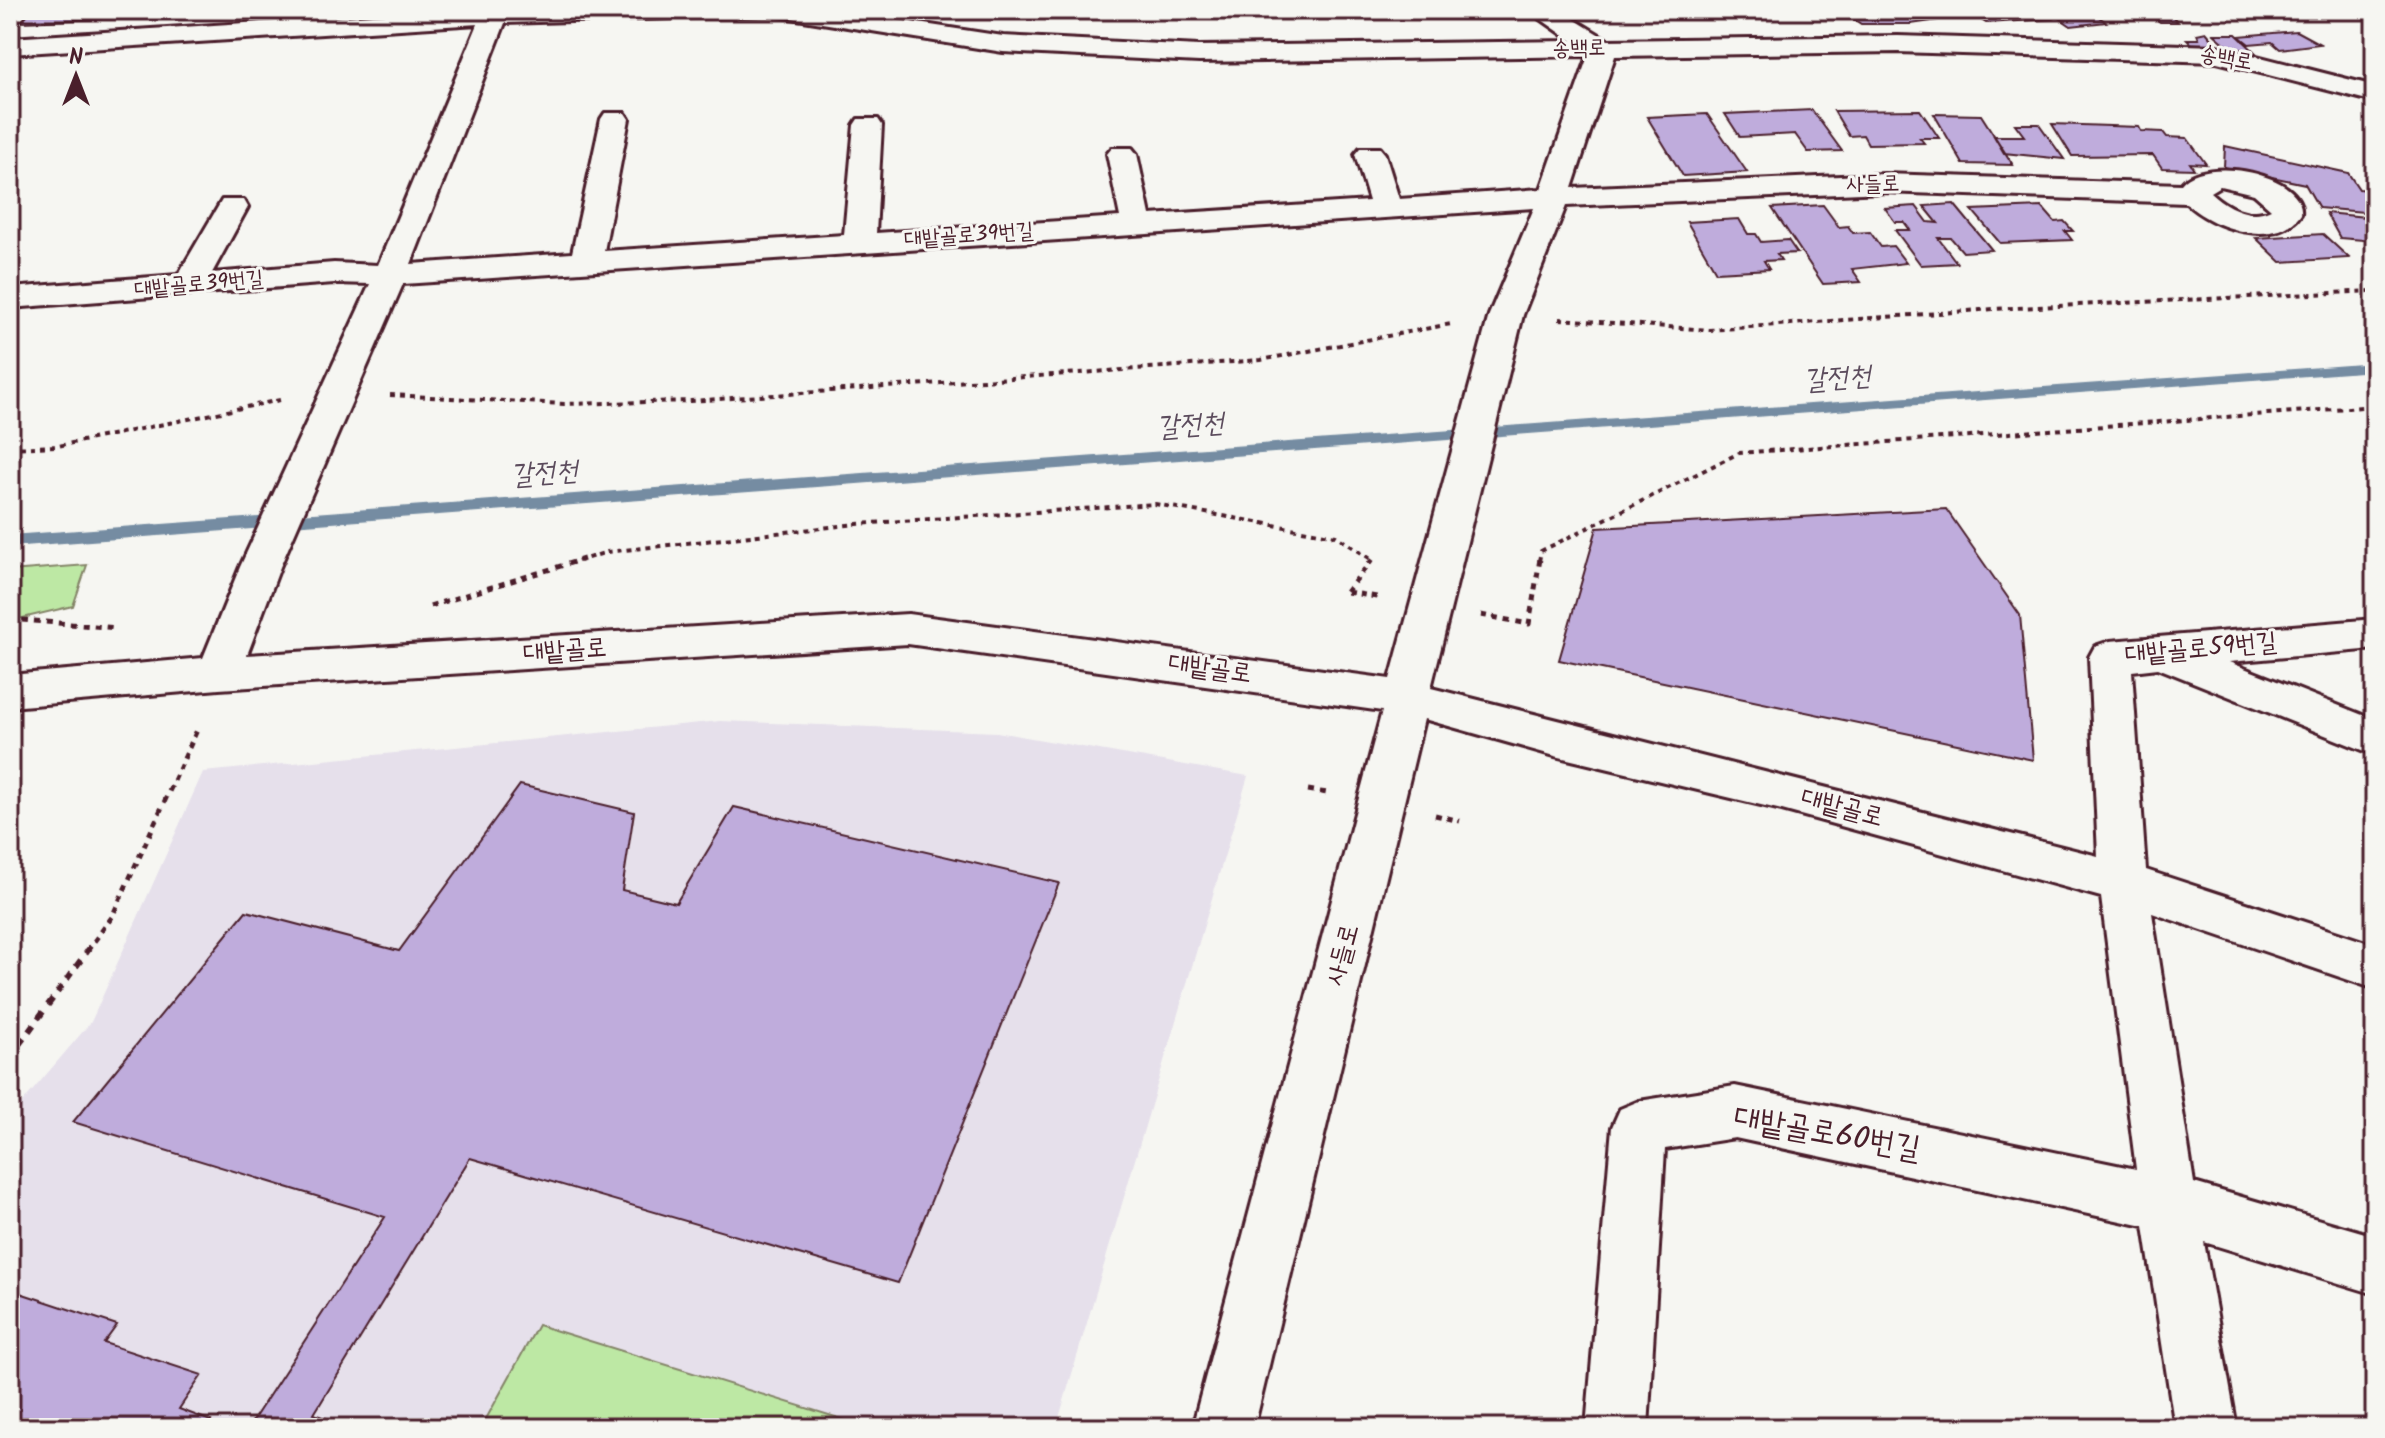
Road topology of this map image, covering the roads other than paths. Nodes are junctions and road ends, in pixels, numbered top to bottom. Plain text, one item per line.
1 (763, 10) edge
2 (781, 10) edge
3 (1541, 10) edge
4 (495, 13) edge
5 (10, 46) edge
6 (1604, 49) junction
7 (2375, 94) edge
8 (615, 119) dead end
9 (868, 125) dead end
10 (1122, 154) dead end
11 (1370, 154) dead end
12 (2195, 194) dead end
13 (1551, 198) junction
14 (233, 207) dead end
15 (1387, 209) junction
16 (1137, 225) junction
17 (859, 244) junction
18 (586, 262) junction
19 (388, 275) junction
20 (188, 286) junction
21 (10, 298) edge
22 (2375, 634) edge
23 (2160, 652) junction
24 (219, 673) junction
25 (10, 691) edge
26 (1408, 698) junction
27 (2375, 738) edge
28 (2123, 883) junction
29 (2375, 967) edge
30 (2169, 1204) junction
31 (2375, 1265) edge
32 (1223, 1428) edge
33 (1617, 1428) edge
34 (2206, 1428) edge

1 - 4 street
2 - 6 street, 송백로
3 - 6 street
4 - 5 street
4 - 19 street
6 - 7 street, 송백로
6 - 13 street
8 - 18 street
9 - 17 street
10 - 16 street
11 - 15 street
12 - 13 street, 사들로
13 - 15 street, 대밭골로39번길
13 - 26 street, 사들로
14 - 20 street
15 - 16 street, 대밭골로39번길
16 - 17 street, 대밭골로39번길
17 - 18 street, 대밭골로39번길
18 - 19 street, 대밭골로39번길
19 - 20 street, 대밭골로39번길
19 - 24 street
20 - 21 street, 대밭골로39번길
22 - 23 street, 대밭골로59번길
23 - 27 street
23 - 28 street, 대밭골로59번길
24 - 25 street, 대밭골로
24 - 26 street, 대밭골로
26 - 28 street, 대밭골로
26 - 32 street, 사들로
28 - 29 street, 대밭골로
28 - 30 street
30 - 31 street, 대밭골로60번길
30 - 33 street, 대밭골로60번길
30 - 34 street

